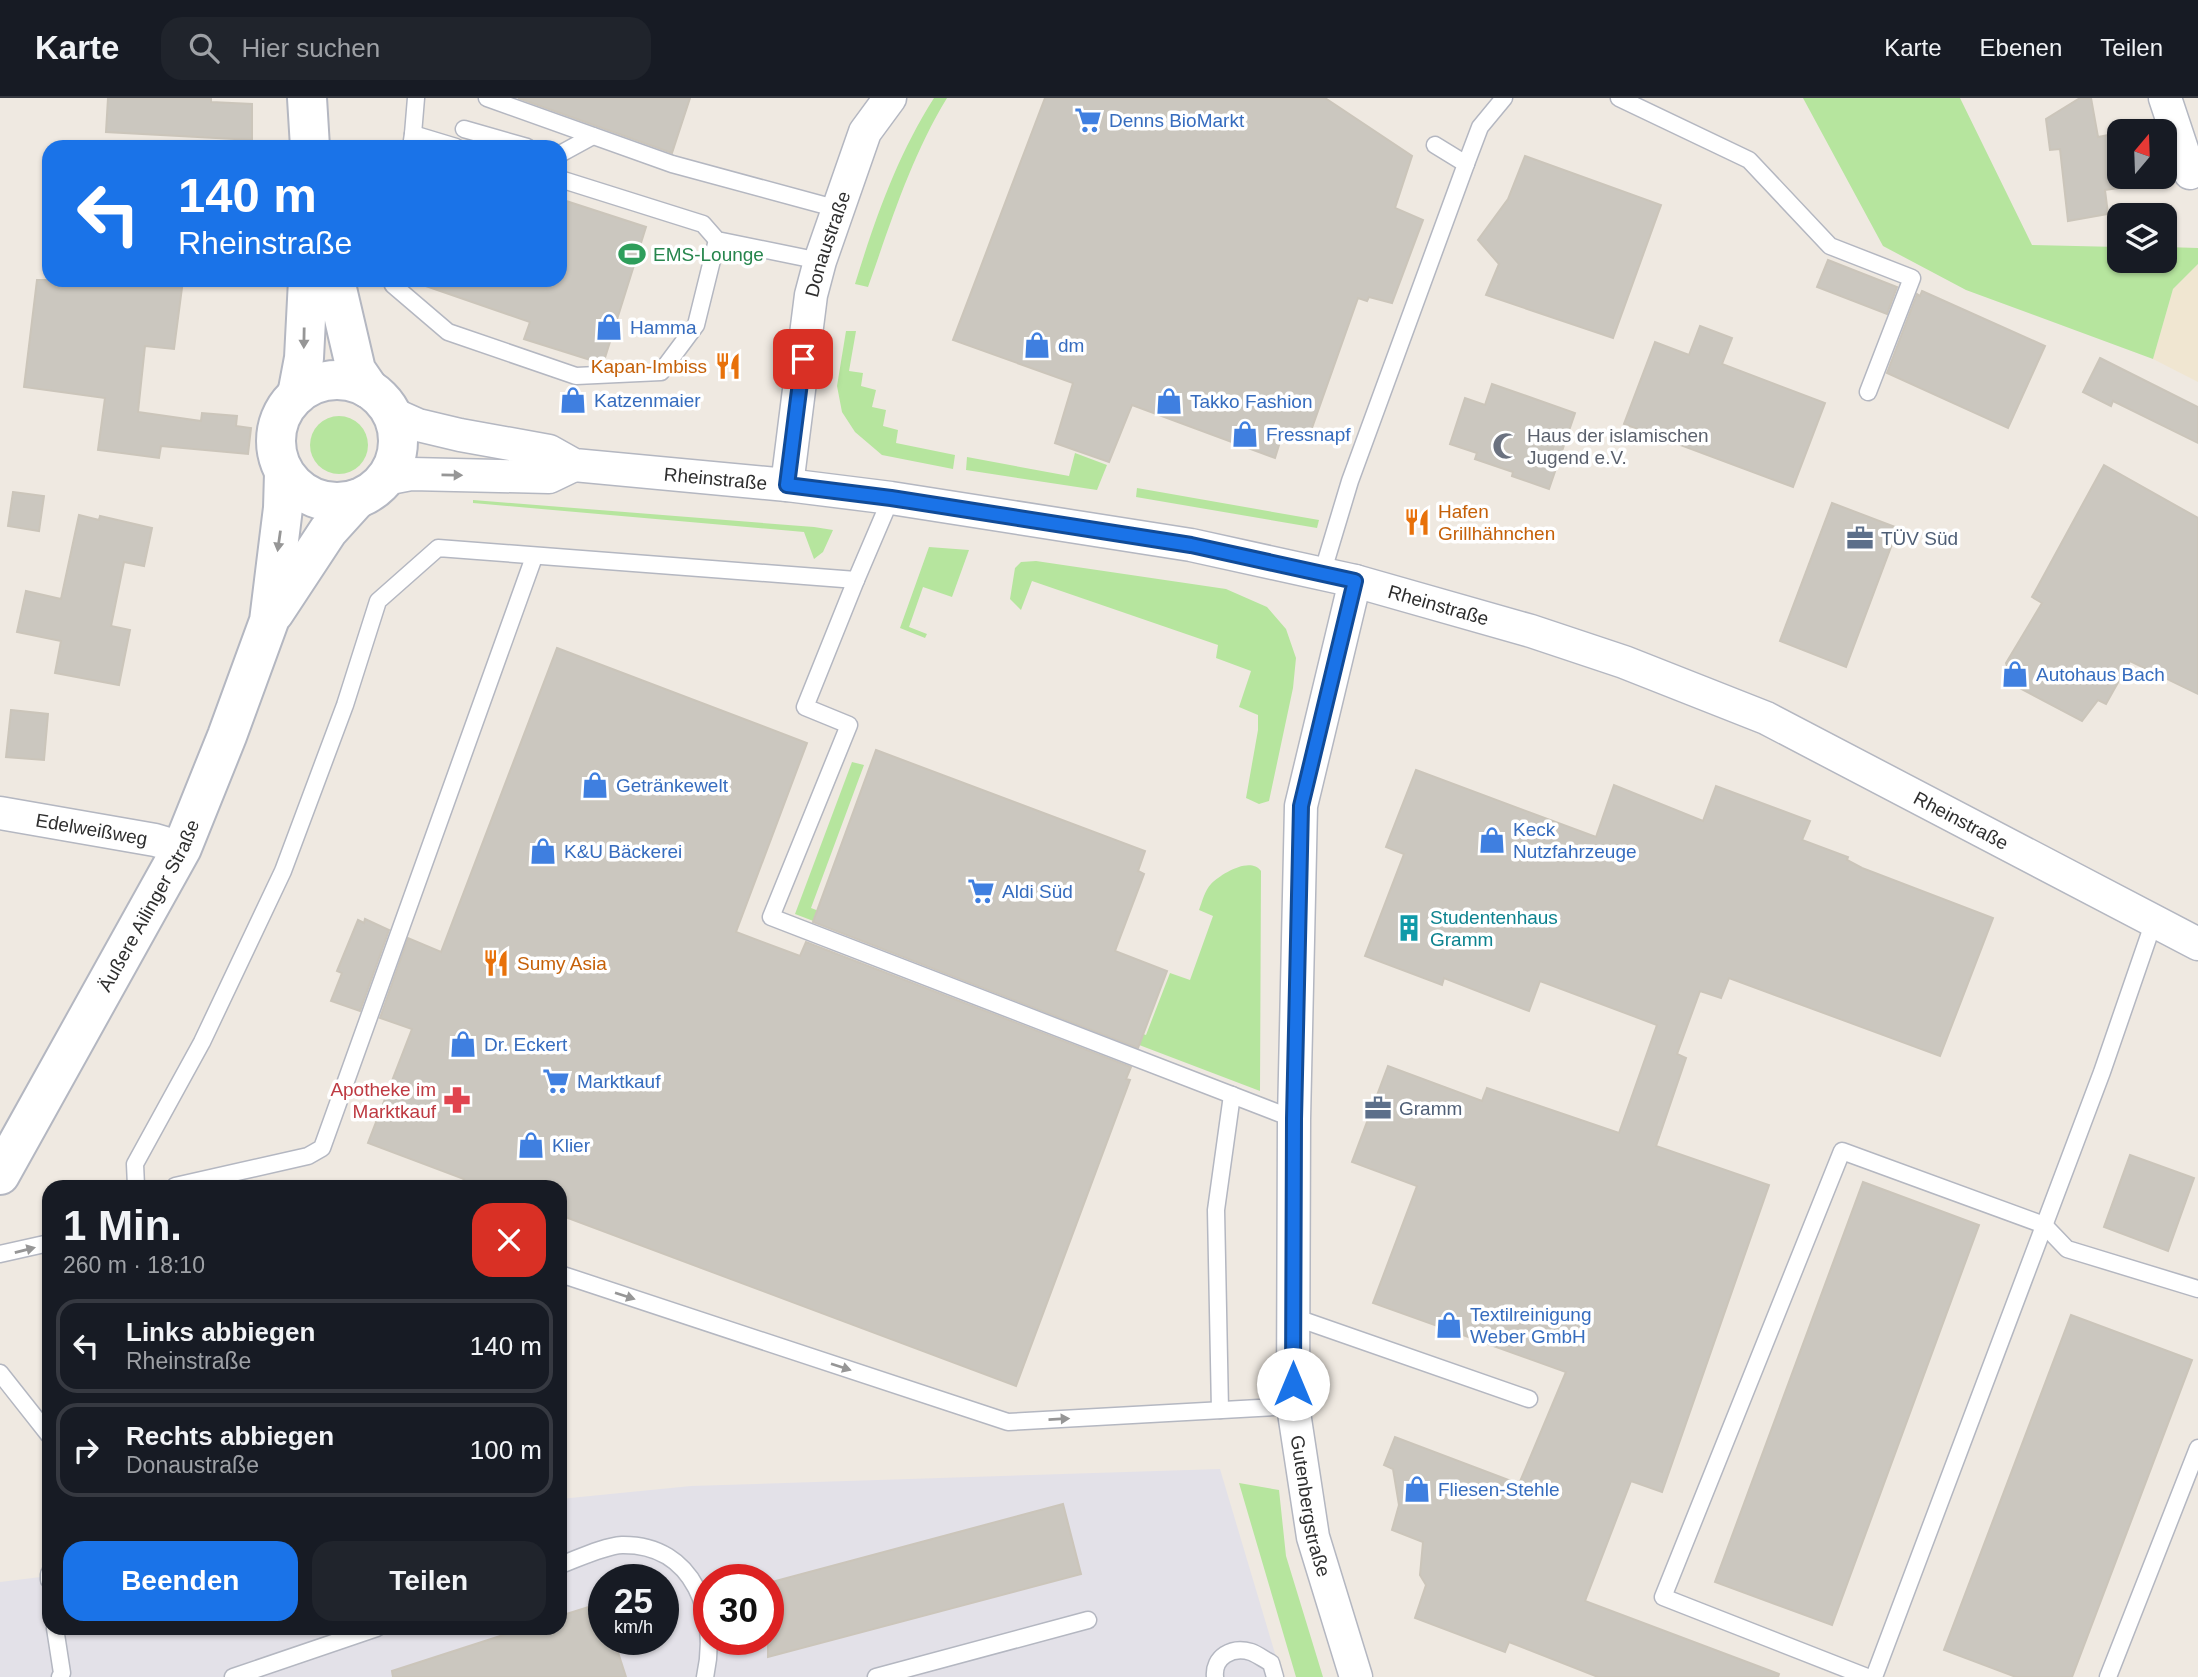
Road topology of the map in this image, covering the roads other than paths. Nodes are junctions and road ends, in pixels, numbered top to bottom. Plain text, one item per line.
1 (307, 98) edge
2 (416, 98) edge
3 (486, 98) edge
4 (890, 98) edge
5 (1504, 98) edge
6 (1619, 98) edge
7 (2165, 98) edge
8 (464, 129) dead end
9 (593, 136) junction
10 (310, 140) edge
11 (412, 140) edge
12 (502, 140) edge
13 (1435, 145) dead end
14 (567, 150) edge
15 (1466, 164) junction
16 (2190, 173) dead end
17 (567, 181) edge
18 (838, 209) junction
19 (717, 240) junction
20 (820, 261) junction
21 (308, 287) edge
22 (337, 287) edge
23 (395, 287) edge
24 (1868, 392) dead end
25 (296, 395) junction
26 (380, 401) junction
27 (574, 465) junction
28 (284, 473) junction
29 (787, 485) junction
30 (371, 489) junction
31 (891, 498) junction
32 (534, 557) junction
33 (1322, 574) junction
34 (856, 580) junction
35 (1355, 581) junction
36 (269, 621) junction
37 (0, 813) edge
38 (183, 848) junction
39 (2154, 921) junction
40 (2198, 944) edge
41 (1232, 1095) junction
42 (1294, 1119) junction
43 (0, 1175) edge
44 (136, 1180) edge
45 (202, 1180) edge
46 (2044, 1225) junction
47 (42, 1245) edge
48 (0, 1254) edge
49 (567, 1276) edge
50 (2198, 1289) edge
51 (1294, 1317) junction
52 (0, 1373) edge
53 (1529, 1399) dead end
54 (1293, 1406) junction
55 (1220, 1410) junction
56 (42, 1426) edge
57 (2198, 1448) edge
58 (567, 1563) edge
59 (1088, 1620) dead end
60 (56, 1635) edge
61 (356, 1635) edge
62 (63, 1676) edge
63 (233, 1677) edge
64 (705, 1677) edge
65 (876, 1677) edge
66 (1214, 1677) edge
67 (1275, 1677) edge
68 (1356, 1677) edge
69 (1867, 1677) edge
70 (1874, 1677) edge
71 (2108, 1677) edge

1 - 10 main road
2 - 11 lane
3 - 9 lane
4 - 18 street, Donaustraße
5 - 15 lane
6 - 24 lane
7 - 16 street
8 - 12 lane
9 - 14 lane
9 - 18 lane
13 - 15 lane
15 - 33 lane
17 - 19 lane
18 - 20 street, Donaustraße
19 - 20 lane
19 - 23 lane
20 - 29 street, Donaustraße
21 -> 25 main road
22 - 26 main road
25 - 26 main road
25 - 28 main road
26 - 27 street, Rheinstraße
26 - 30 main road
27 - 29 street, Rheinstraße
30 -> 27 street, Rheinstraße
28 - 30 main road
28 -> 36 main road, Äußere Ailinger Straße
29 - 31 street, Rheinstraße
30 - 36 main road, Äußere Ailinger Straße
31 - 33 street, Rheinstraße
31 - 34 lane
32 - 34 lane
32 - 44 lane
32 - 45 lane
33 - 35 street, Rheinstraße
34 - 41 lane
35 - 39 street, Rheinstraße
35 - 42 street, Gutenbergstraße
36 - 38 main road, Äußere Ailinger Straße
37 - 38 street, Edelweißweg
38 - 43 main road, Äußere Ailinger Straße
39 - 40 street, Rheinstraße
39 - 46 lane
41 - 42 lane
41 - 55 lane
42 - 51 street, Gutenbergstraße
46 - 50 lane
46 - 69 lane
46 - 70 lane
48 -> 47 lane
49 -> 55 lane
51 - 53 lane
51 - 54 street, Gutenbergstraße
52 - 56 lane
54 - 55 lane
54 - 68 street, Gutenbergstraße
57 - 71 lane
58 - 64 lane
59 - 65 lane
60 - 62 lane
61 - 63 lane
66 - 67 lane

